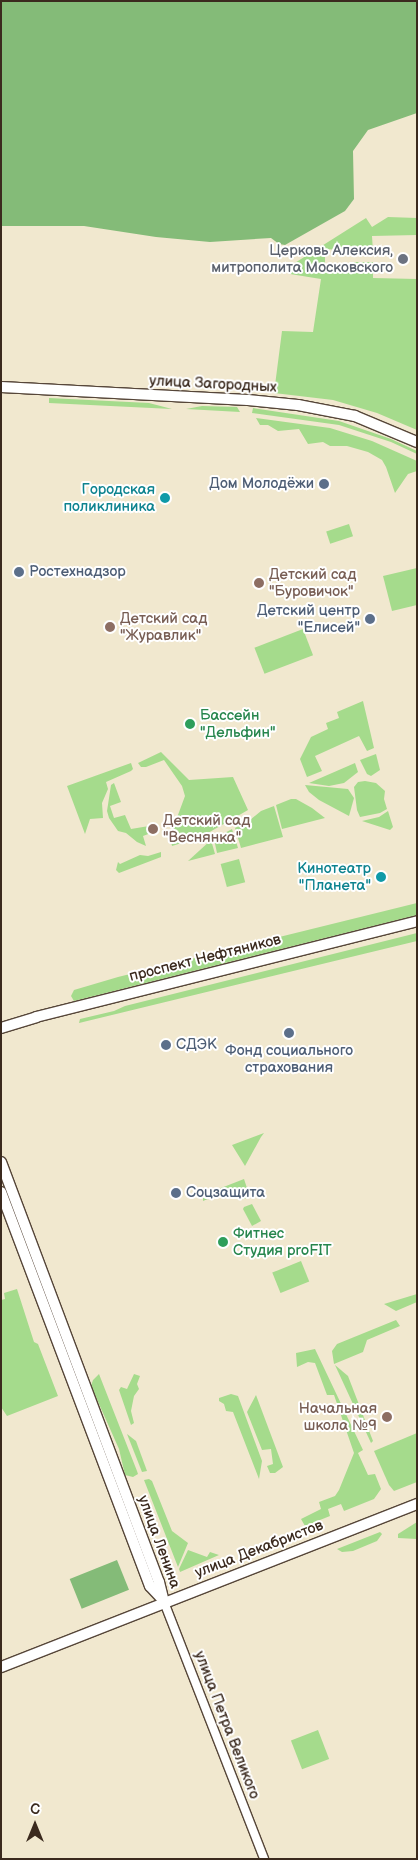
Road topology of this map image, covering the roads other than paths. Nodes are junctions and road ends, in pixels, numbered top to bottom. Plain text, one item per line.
1 (1, 387) edge
2 (417, 442) edge
3 (417, 921) edge
4 (1, 1028) edge
5 (1, 1162) edge
6 (1, 1192) edge
7 (29, 1249) junction
8 (417, 1504) edge
9 (164, 1602) junction
10 (1, 1667) edge
11 (264, 1859) edge

1 - 2 main road, улица Загородных
3 - 4 main road, проспект Нефтяников
5 - 7 main road, улица Ленина
6 - 7 main road, улица Ленина
7 - 9 main road, улица Ленина
8 - 9 main road, улица Декабристов
9 - 10 main road, улица Декабристов
9 - 11 street, улица Петра Великого

